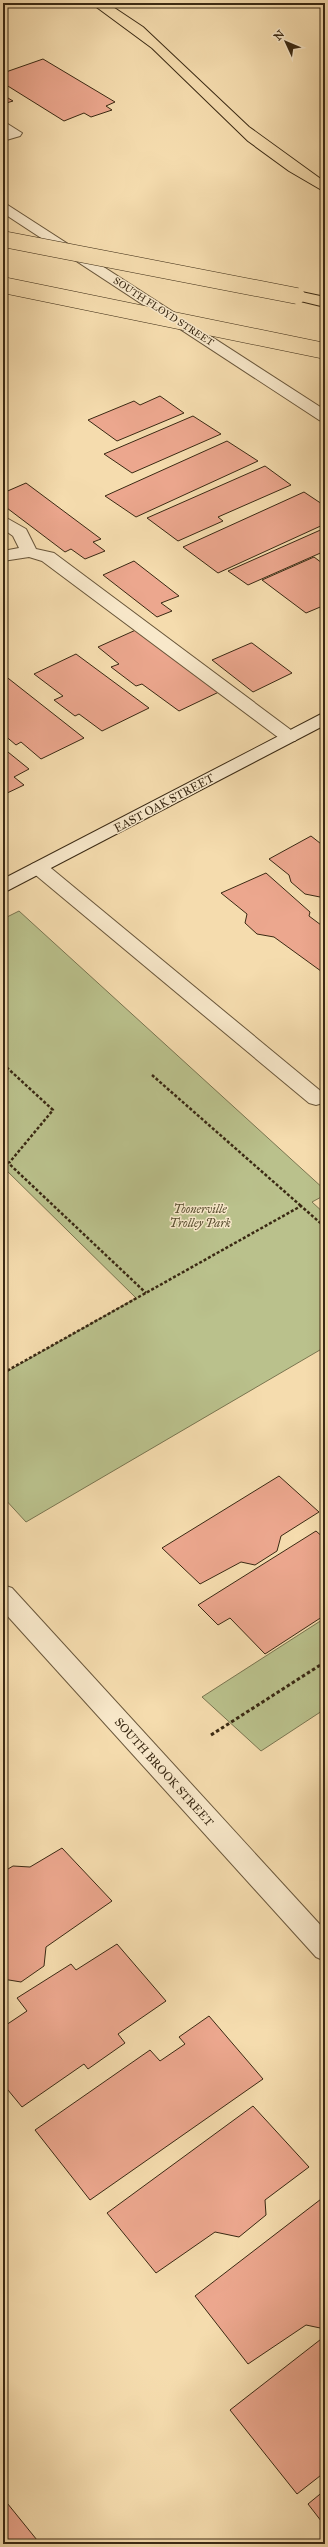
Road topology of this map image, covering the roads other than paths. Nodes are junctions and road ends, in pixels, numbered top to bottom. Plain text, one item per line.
1 (98, 3) edge
2 (3, 125) edge
3 (3, 137) edge
4 (325, 188) edge
5 (3, 206) edge
6 (3, 240) edge
7 (3, 285) edge
8 (325, 302) edge
9 (325, 351) edge
10 (325, 416) edge
11 (3, 521) edge
12 (29, 552) junction
13 (3, 556) edge
14 (325, 718) edge
15 (289, 737) junction
16 (39, 868) junction
17 (3, 887) edge
18 (316, 1098) dead end
19 (3, 1595) edge
20 (325, 1949) edge

1 - 4 highway
2 - 3 street
5 - 10 street, SOUTH FLOYD STREET
6 - 8 highway, bridge
7 - 9 highway, bridge
11 - 12 street
12 - 13 street
12 - 15 street
14 - 15 street, EAST OAK STREET
15 - 16 street, EAST OAK STREET
16 - 17 street, EAST OAK STREET
16 - 18 street
19 - 20 street, SOUTH BROOK STREET

